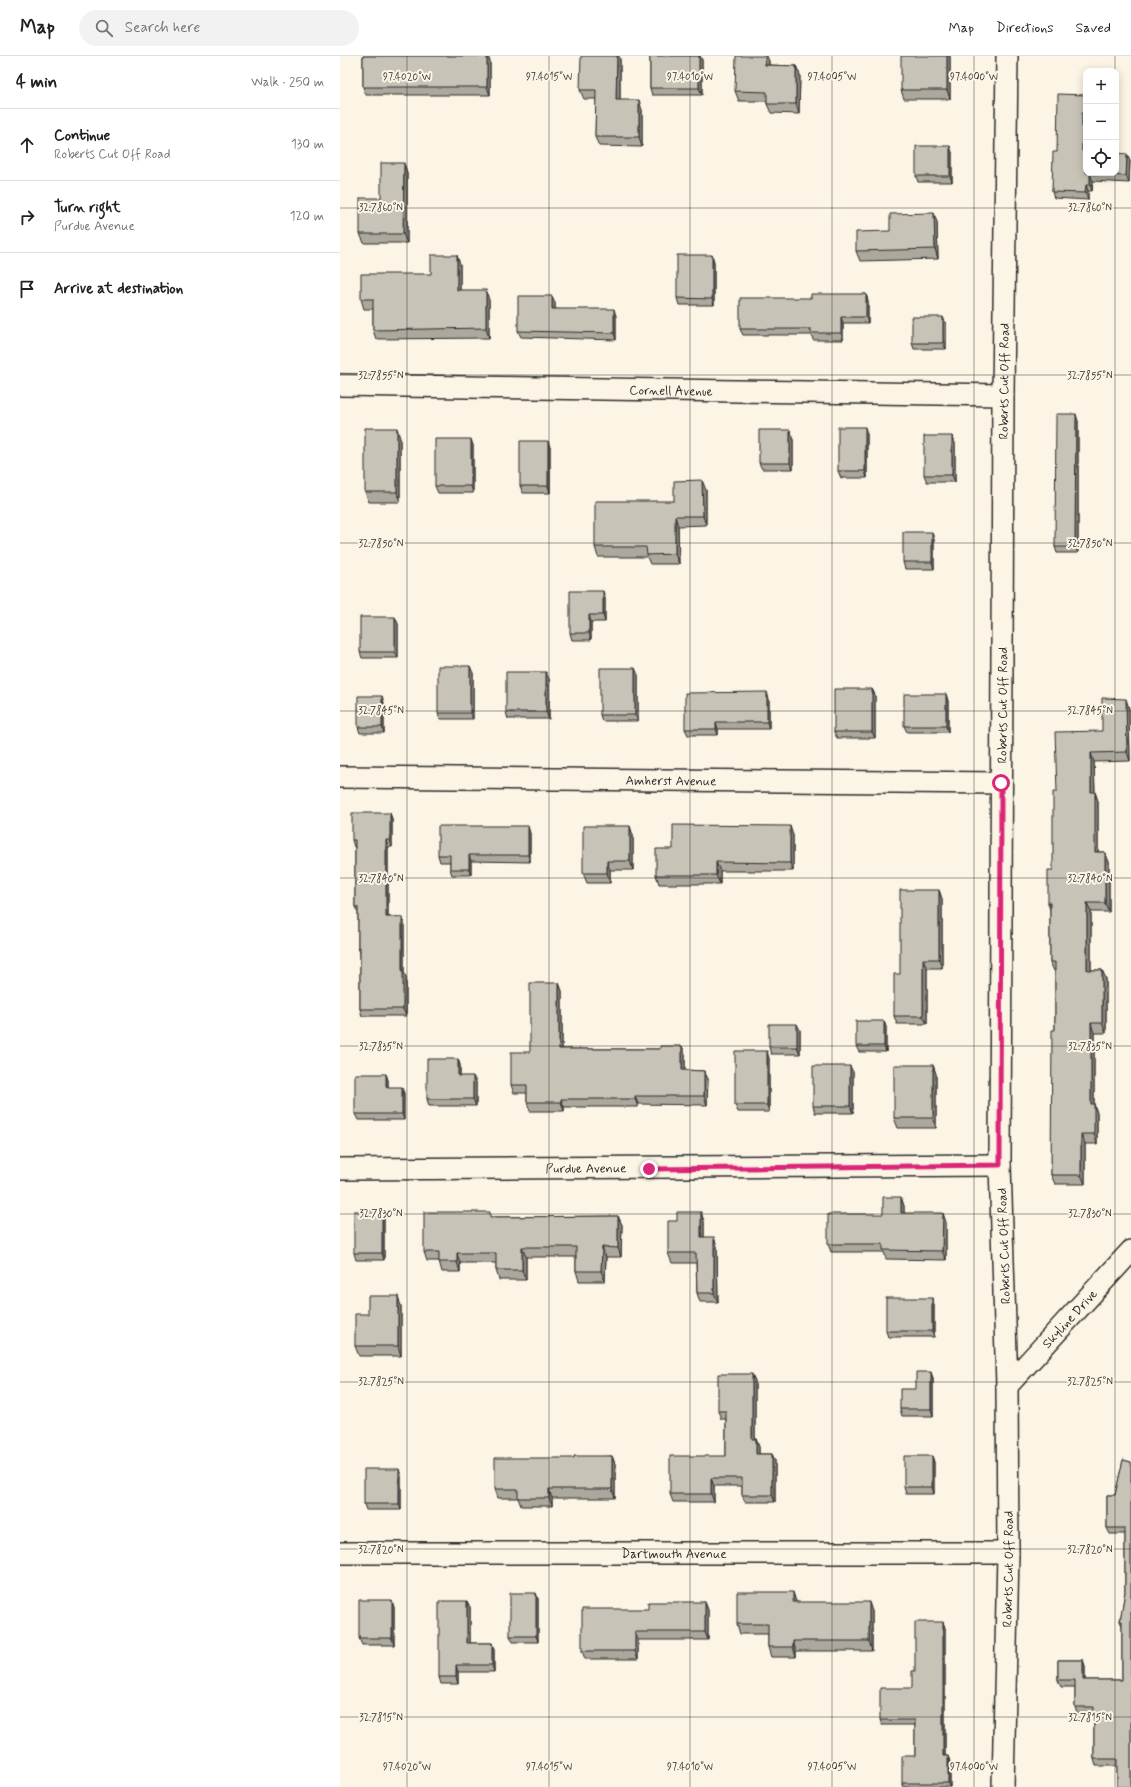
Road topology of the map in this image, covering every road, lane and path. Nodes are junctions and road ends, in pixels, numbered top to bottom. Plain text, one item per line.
1 (1007, 56) edge
2 (340, 384) edge
3 (1003, 395) junction
4 (340, 777) edge
5 (1001, 783) junction
6 (1000, 1165) junction
7 (340, 1169) edge
8 (1131, 1251) edge
9 (1007, 1386) junction
10 (340, 1553) edge
11 (1008, 1553) junction
12 (1003, 1787) edge

1 - 3 street, Roberts Cut Off Road
2 - 3 street, Cornell Avenue
3 - 5 street, Roberts Cut Off Road
4 - 5 street, Amherst Avenue
5 - 6 street, Roberts Cut Off Road
6 - 7 street, Purdue Avenue
6 - 9 street, Roberts Cut Off Road
8 - 9 street, Skyline Drive
9 - 11 street, Roberts Cut Off Road
10 - 11 street, Dartmouth Avenue
11 - 12 street, Roberts Cut Off Road

